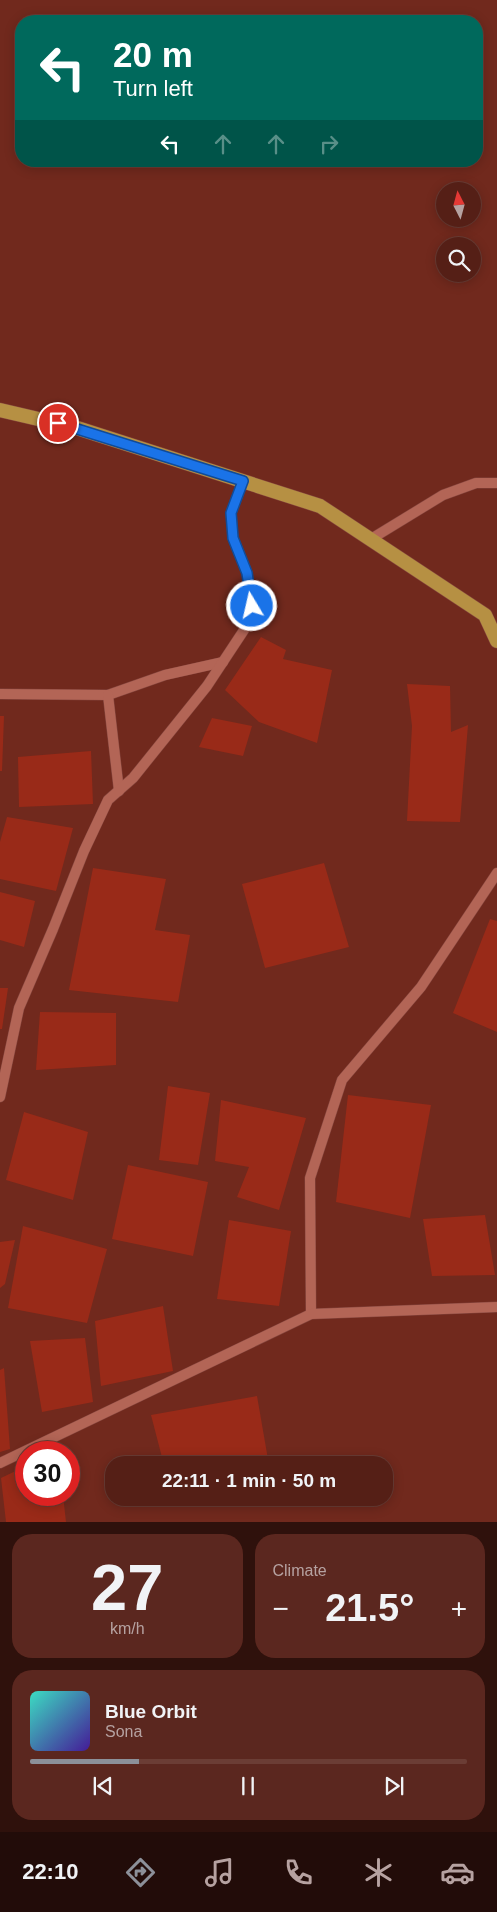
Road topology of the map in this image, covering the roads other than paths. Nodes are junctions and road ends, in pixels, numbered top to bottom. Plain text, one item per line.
1 (0, 410) edge
2 (243, 481) junction
3 (497, 483) edge
4 (370, 539) junction
5 (497, 641) edge
6 (223, 662) junction
7 (0, 694) edge
8 (108, 695) junction
9 (119, 791) junction
10 (497, 874) edge
11 (0, 1097) edge
12 (497, 1307) edge
13 (311, 1314) junction
14 (0, 1464) edge

1 - 2 highway
2 - 4 highway
2 - 6 street
3 - 4 street
4 - 5 highway
6 - 8 street
6 - 9 street
7 - 8 street
8 - 9 street
9 - 11 street
10 - 13 street
12 - 13 street
13 - 14 street

